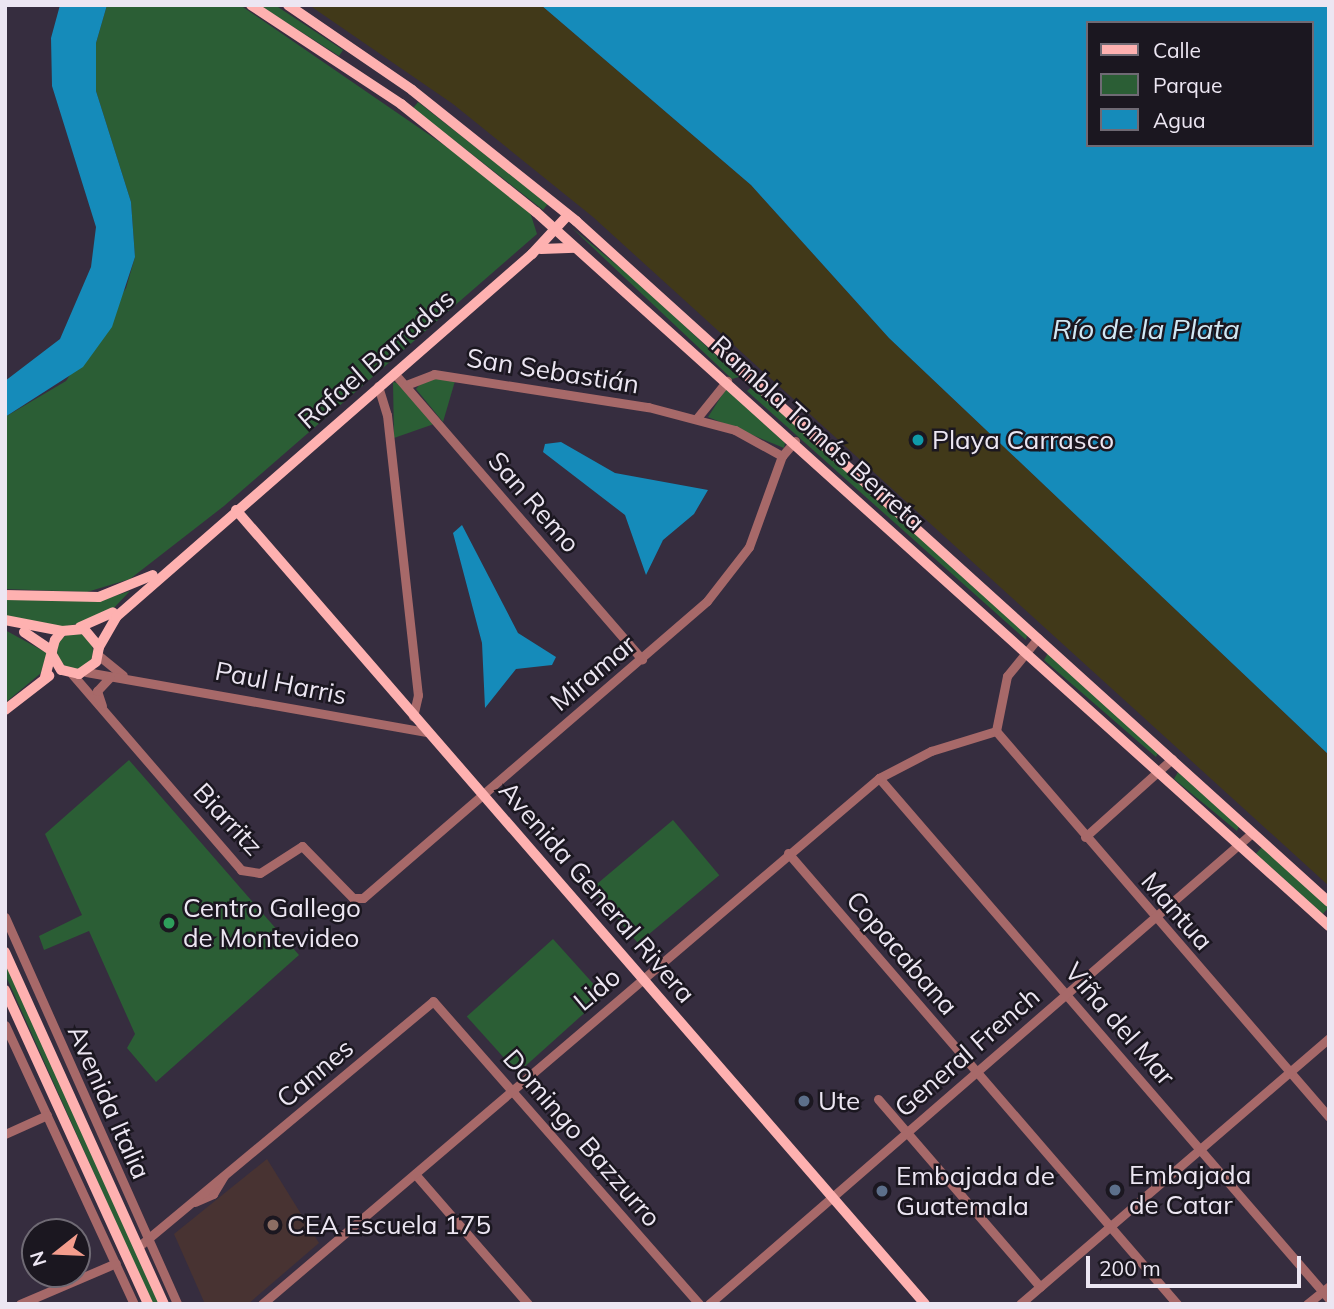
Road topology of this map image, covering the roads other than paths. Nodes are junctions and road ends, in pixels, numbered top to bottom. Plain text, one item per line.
1 (251, 5) edge
2 (288, 5) edge
3 (350, 47) junction
4 (340, 63) junction
5 (412, 90) junction
6 (401, 104) junction
7 (536, 212) junction
8 (568, 215) junction
9 (557, 230) junction
10 (580, 250) junction
11 (532, 254) junction
12 (637, 275) junction
13 (394, 373) junction
14 (750, 376) junction
15 (727, 381) junction
16 (406, 385) junction
17 (378, 386) junction
18 (737, 390) junction
19 (697, 418) junction
20 (795, 441) junction
21 (782, 456) junction
22 (236, 510) junction
23 (209, 533) junction
24 (153, 575) junction
25 (5, 595) edge
26 (5, 620) edge
27 (5, 625) edge
28 (78, 627) junction
29 (62, 631) junction
30 (1038, 638) junction
31 (99, 651) junction
32 (1026, 652) junction
33 (52, 653) junction
34 (642, 659) junction
35 (86, 672) junction
36 (69, 673) junction
37 (44, 677) junction
38 (110, 677) junction
39 (128, 678) junction
40 (5, 710) edge
41 (106, 713) junction
42 (413, 716) junction
43 (996, 731) junction
44 (426, 732) junction
45 (1172, 759) junction
46 (1159, 771) junction
47 (878, 778) junction
48 (482, 795) junction
49 (1252, 833) junction
50 (1085, 837) junction
51 (1240, 844) junction
52 (788, 853) junction
53 (365, 897) joint
54 (1329, 902) edge
55 (5, 917) edge
56 (1156, 917) junction
57 (1329, 926) edge
58 (11, 956) edge
59 (642, 978) junction
60 (5, 990) edge
61 (1066, 995) junction
62 (433, 1001) joint
63 (5, 1025) edge
64 (1329, 1038) edge
65 (976, 1071) junction
66 (1290, 1072) junction
67 (513, 1091) junction
68 (878, 1099) dead end
69 (47, 1115) junction
70 (1329, 1117) edge
71 (904, 1133) junction
72 (5, 1134) edge
73 (1201, 1150) junction
74 (415, 1174) junction
75 (832, 1197) junction
76 (1110, 1228) junction
77 (149, 1241) junction
78 (138, 1247) junction
79 (116, 1263) junction
80 (1040, 1287) junction
81 (1325, 1289) edge
82 (1329, 1299) edge
83 (20, 1304) edge
84 (134, 1304) edge
85 (148, 1304) edge
86 (164, 1304) edge
87 (177, 1304) edge
88 (262, 1304) edge
89 (528, 1304) edge
90 (699, 1304) edge
91 (709, 1304) edge
92 (925, 1304) edge
93 (1020, 1304) edge
94 (1177, 1304) edge
95 (1307, 1304) edge

1 - 4 main road, Rambla Tomás Berreta
2 - 3 main road, Rambla Tomás Berreta
3 - 4 main road
3 - 5 main road, Rambla Tomás Berreta
4 - 6 main road, Rambla Tomás Berreta
5 - 6 main road
5 - 8 main road, Rambla Tomás Berreta
6 - 7 main road, Rambla Tomás Berreta
7 - 9 main road, Rambla Tomás Berreta
7 - 11 main road
8 - 9 main road, Rafael Barradas
8 - 12 main road, Rambla Tomás Berreta
9 - 10 main road, Rambla Tomás Berreta
9 - 11 main road, Rafael Barradas
9 - 12 main road
10 - 11 main road
10 - 15 main road, Rambla Tomás Berreta
11 - 13 main road, Rafael Barradas
12 - 14 main road, Rambla Tomás Berreta
13 - 16 street, San Remo
13 - 17 main road, Rafael Barradas
14 - 18 main road
14 - 30 main road, Rambla Tomás Berreta
15 - 18 main road, Rambla Tomás Berreta
15 - 19 street
16 - 19 street, San Sebastián
16 - 34 street, San Remo
17 - 22 main road, Rafael Barradas
17 - 42 street
18 - 20 main road, Rambla Tomás Berreta
19 - 21 street, San Sebastián
20 - 21 street, Miramar
20 - 32 main road, Rambla Tomás Berreta
21 - 34 street, Miramar
22 - 23 main road, Rafael Barradas
22 - 42 main road, Avenida General Rivera
23 - 24 main road, Rafael Barradas
23 - 31 main road, Rafael Barradas
24 - 25 main road
24 - 28 main road, Rafael Barradas
26 - 29 main road
27 - 33 main road
28 - 29 main road, Rafael Barradas
28 - 31 main road
29 - 33 main road
30 - 32 street
30 - 45 main road, Rambla Tomás Berreta
31 - 35 main road, Rafael Barradas
31 - 39 street, Paul Harris
32 - 43 street
32 - 46 main road, Rambla Tomás Berreta
33 - 36 main road
33 - 37 main road
34 - 48 street, Miramar
35 - 36 main road
35 - 38 street, Paul Harris
36 - 37 main road
36 - 41 street, Biarritz
37 - 40 main road
38 - 39 street, Paul Harris
38 - 41 street
39 - 44 street, Paul Harris
41 - 53 street, Biarritz
42 - 44 main road, Avenida General Rivera
43 - 47 street, Lido
43 - 50 street, Mantua
44 - 48 main road, Avenida General Rivera
45 - 46 street
45 - 49 main road, Rambla Tomás Berreta
46 - 50 street
46 - 51 main road, Rambla Tomás Berreta
47 - 52 street, Lido
47 - 61 street, Viña del Mar
48 - 53 street, Miramar
48 - 59 main road, Avenida General Rivera
49 - 51 street, General French
49 - 54 main road, Rambla Tomás Berreta
50 - 56 street, Mantua
51 - 56 street, General French
51 - 57 main road, Rambla Tomás Berreta
52 - 59 street, Lido
52 - 65 street, Copacabana
55 - 58 street, Avenida Italia
56 - 61 street, General French
56 - 66 street, Mantua
58 - 77 street, Avenida Italia
58 - 78 main road, Avenida Italia
59 - 67 street, Lido
59 - 75 main road, Avenida General Rivera
60 - 85 main road, Avenida Italia
61 - 65 street, General French
61 - 73 street, Viña del Mar
62 - 67 street, Domingo Bazzurro
62 - 77 street, Cannes
63 - 69 street
64 - 66 street
65 - 71 street, General French
65 - 76 street, Copacabana
66 - 70 street, Mantua
66 - 73 street
67 - 74 street, Lido
67 - 90 street, Domingo Bazzurro
68 - 71 street
69 - 72 street
69 - 79 street
71 - 75 street, General French
71 - 80 street
73 - 76 street
73 - 81 street, Viña del Mar
74 - 88 street, Lido
74 - 89 street
75 - 91 street, General French
75 - 92 main road, Avenida General Rivera
76 - 80 street
76 - 94 street, Copacabana
77 - 78 street, Cannes
77 - 87 street, Avenida Italia
78 - 86 main road, Avenida Italia
79 - 83 street
79 - 84 street
80 - 93 street
81 - 82 street, Viña del Mar
81 - 95 street

